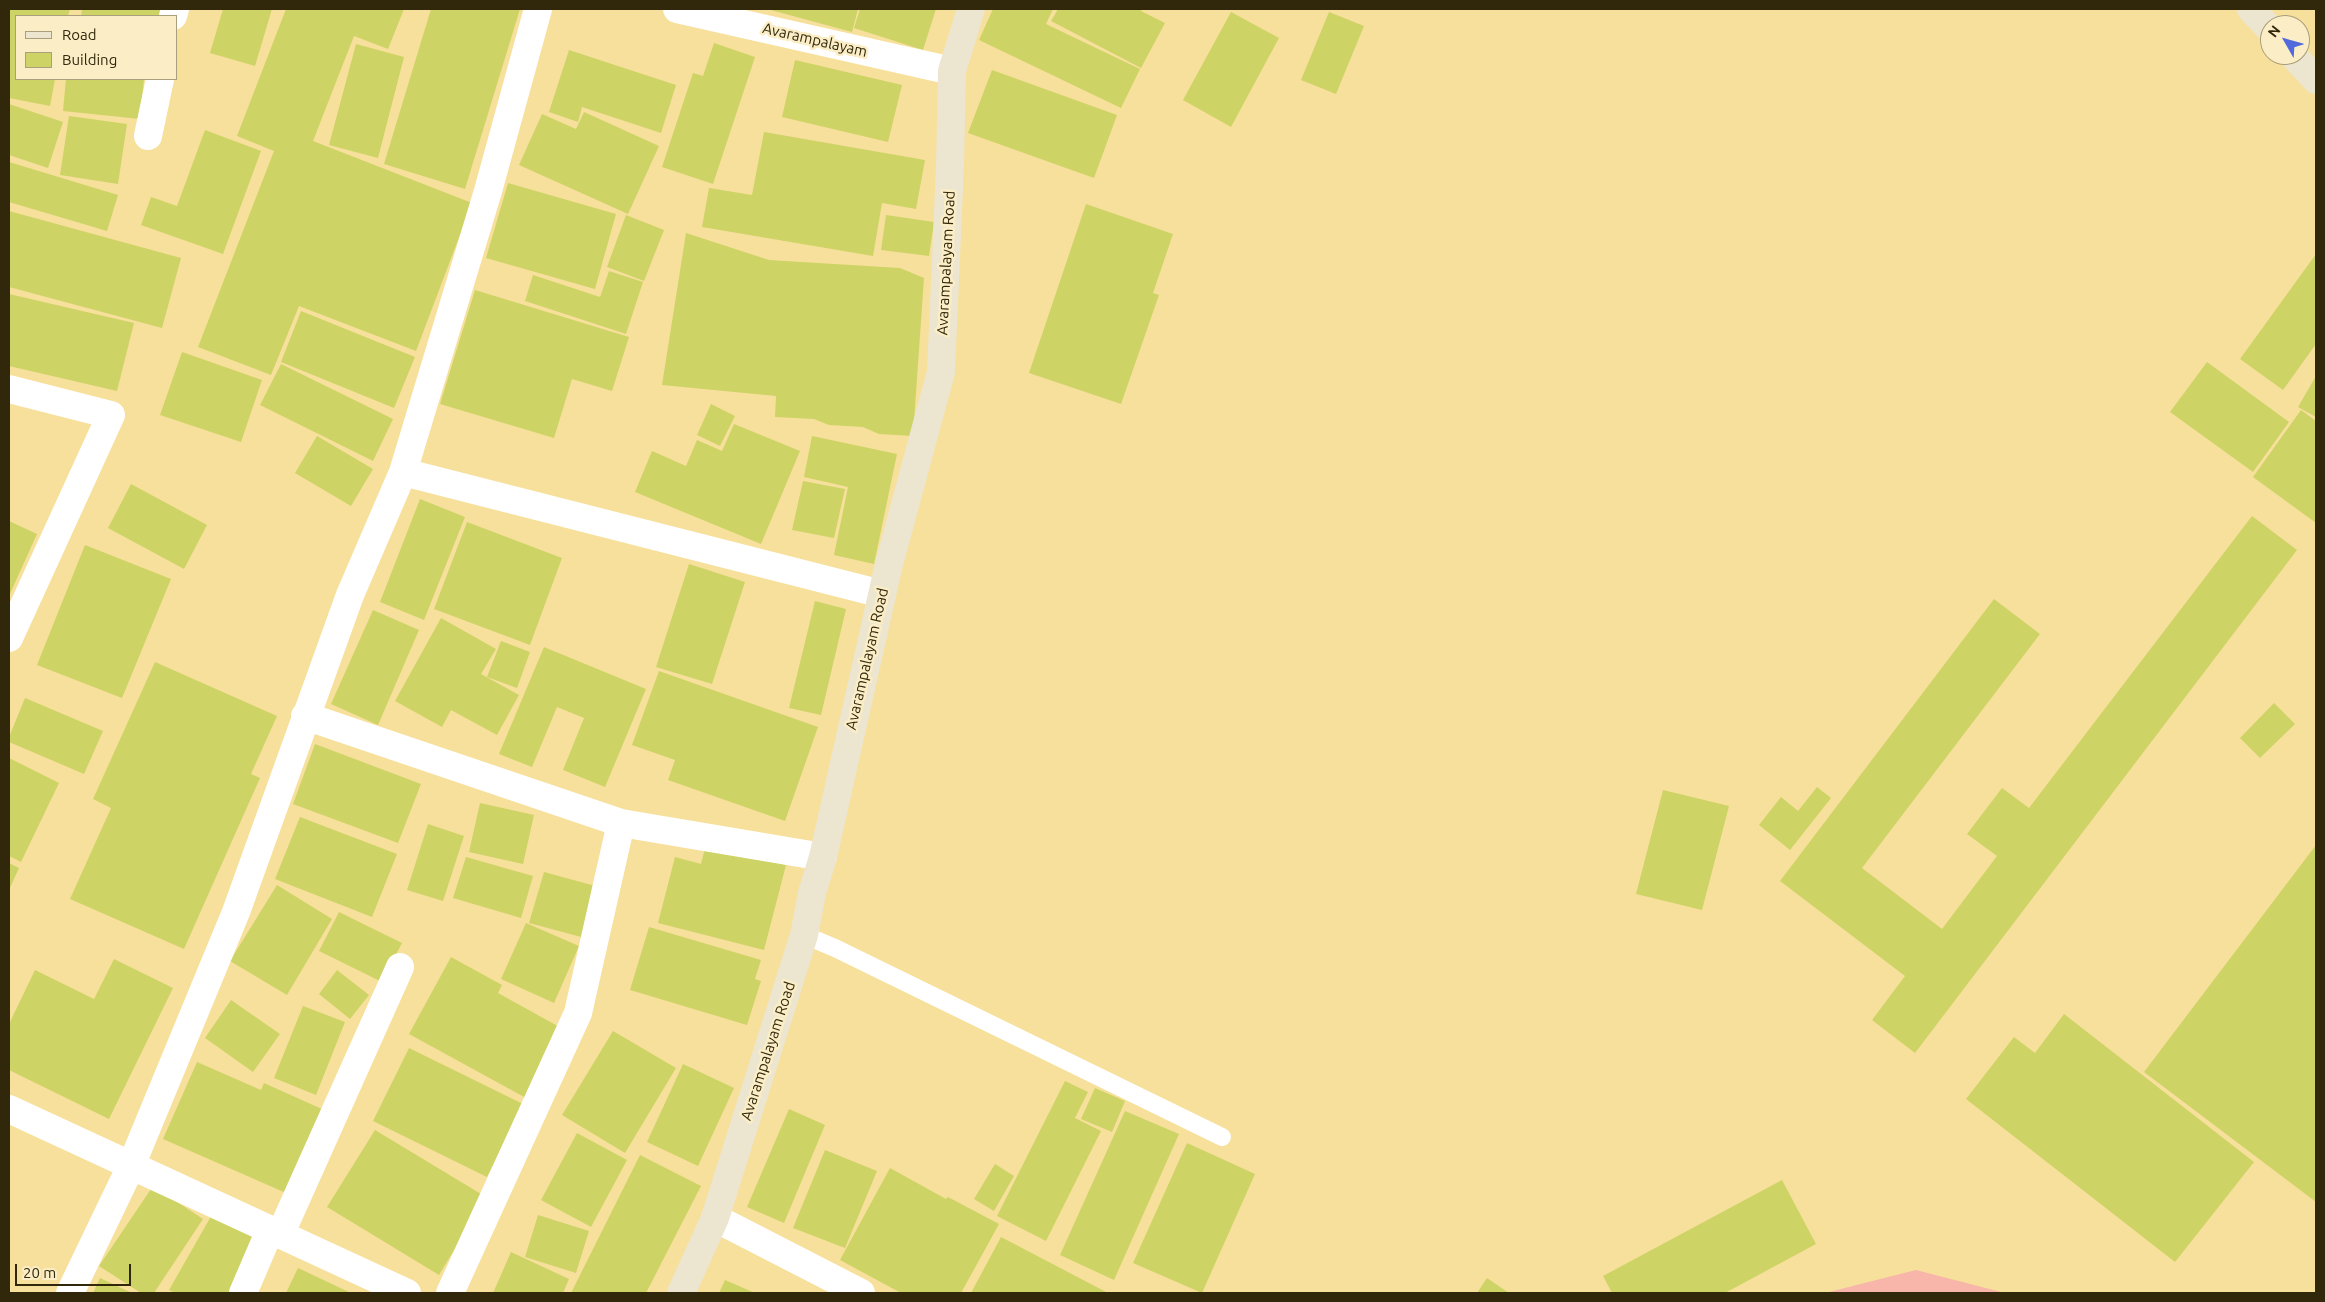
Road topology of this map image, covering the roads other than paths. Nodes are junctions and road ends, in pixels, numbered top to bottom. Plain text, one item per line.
1 (538, 9) edge
2 (677, 9) edge
3 (971, 9) edge
4 (2251, 9) edge
5 (2260, 18) edge
6 (2302, 65) edge
7 (952, 71) junction
8 (160, 80) edge
9 (2316, 80) edge
10 (148, 136) dead end
11 (9, 389) edge
12 (403, 472) junction
13 (882, 594) junction
14 (9, 638) edge
15 (305, 716) junction
16 (621, 823) junction
17 (823, 857) junction
18 (804, 935) junction
19 (400, 967) dead end
20 (9, 1109) edge
21 (1222, 1136) dead end
22 (131, 1166) junction
23 (715, 1218) junction
24 (275, 1232) junction
25 (70, 1293) edge
26 (243, 1293) edge
27 (407, 1293) edge
28 (450, 1293) edge
29 (681, 1293) edge
30 (861, 1293) edge

1 - 12 street
2 - 7 street, Avarampalayam
3 - 7 street, Avarampalayam Road
4 - 5 street
6 - 9 street
7 - 13 street, Avarampalayam Road
8 - 10 street
11 - 14 street
12 - 13 street
12 - 15 street
13 - 17 street, Avarampalayam Road
15 - 16 street
15 - 22 street
16 - 17 street
16 - 28 street
17 - 18 street, Avarampalayam Road
18 - 21 lane
18 - 23 street, Avarampalayam Road
19 - 24 street
20 - 22 street
22 - 24 street
22 - 25 street
23 - 29 street, Avarampalayam Road
23 - 30 street
24 - 26 street
24 - 27 street

